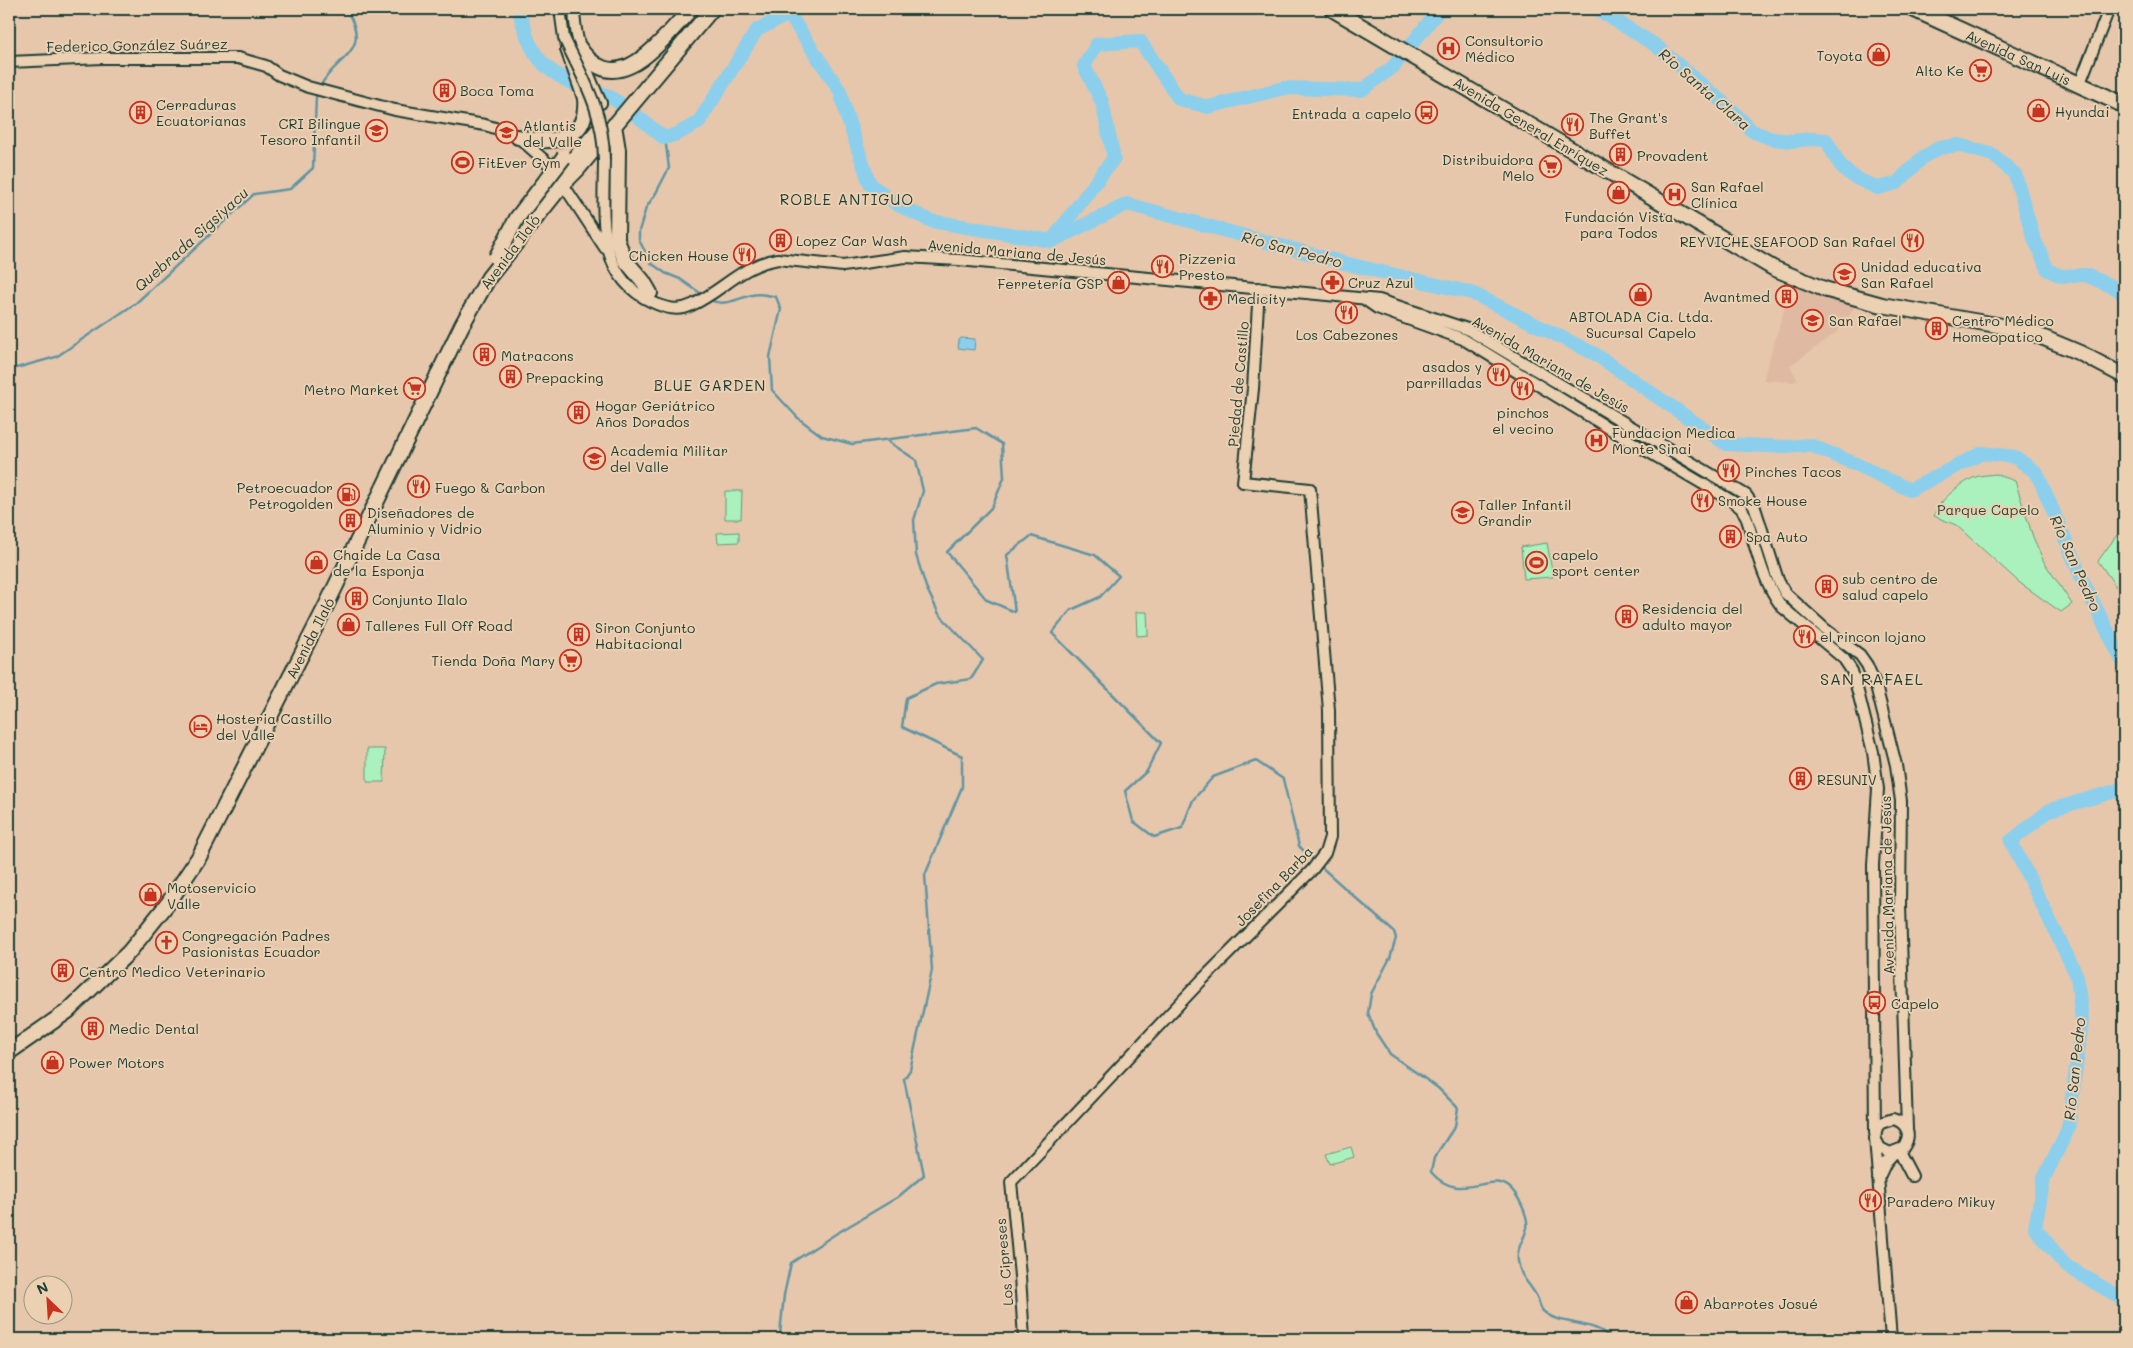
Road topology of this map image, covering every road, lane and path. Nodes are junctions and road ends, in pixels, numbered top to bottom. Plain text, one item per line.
1 (560, 9) edge
2 (574, 9) edge
3 (691, 9) edge
4 (700, 9) edge
5 (712, 9) edge
6 (1332, 9) edge
7 (1914, 9) edge
8 (2109, 9) edge
9 (564, 38) junction
10 (578, 46) junction
11 (9, 62) edge
12 (2080, 83) junction
13 (639, 87) junction
14 (592, 97) junction
15 (2124, 105) edge
16 (614, 119) junction
17 (518, 137) junction
18 (563, 184) junction
19 (607, 229) junction
20 (608, 252) junction
21 (489, 277) junction
22 (1259, 288) junction
23 (650, 293) junction
24 (1363, 298) junction
25 (682, 308) junction
26 (2124, 376) edge
27 (1310, 488) joint
28 (1750, 500) junction
29 (1741, 508) junction
30 (9, 1052) edge
31 (1907, 1129) junction
32 (1875, 1135) junction
33 (1896, 1152) junction
34 (1912, 1176) dead end
35 (1877, 1177) junction
36 (1011, 1182) joint
37 (1024, 1339) edge
38 (1892, 1339) edge

1 - 9 street
2 - 10 street
3 - 10 main road
4 - 13 main road, Avenida Ilaló
5 - 13 main road, Avenida Ilaló
6 - 26 main road, Avenida General Enríquez
7 - 12 highway, Avenida San Luis
8 - 12 street
9 - 14 street, bridge
9 - 17 main road, bridge
10 - 19 street
11 - 17 street, Federico González Suárez
12 - 15 highway, Avenida San Luis
13 - 16 main road, Avenida Ilaló
14 - 19 street, bridge
14 - 21 main road, bridge
16 - 18 main road, Avenida Ilaló
16 - 23 main road
17 - 18 street, Federico González Suárez
18 - 20 street
18 - 21 main road, Avenida Ilaló
19 - 20 street
19 - 23 street
20 - 25 street
21 - 30 main road, Avenida Ilaló
22 - 24 street, Avenida Mariana de Jesús
22 - 25 street, Avenida Mariana de Jesús
22 - 27 street, Piedad de Castillo
23 - 25 street
24 - 28 street, Avenida Mariana de Jesús
24 - 29 street, Avenida Mariana de Jesús
27 - 36 street, Josefina Barba
28 - 29 street
28 - 31 street, Avenida Mariana de Jesús
29 - 32 street, Avenida Mariana de Jesús
31 - 32 street
31 - 33 street
32 - 33 street
32 - 35 street, Avenida Mariana de Jesús
33 - 34 street
33 - 35 street
35 - 38 street, Avenida Mariana de Jesús
36 - 37 street, Los Cipreses

